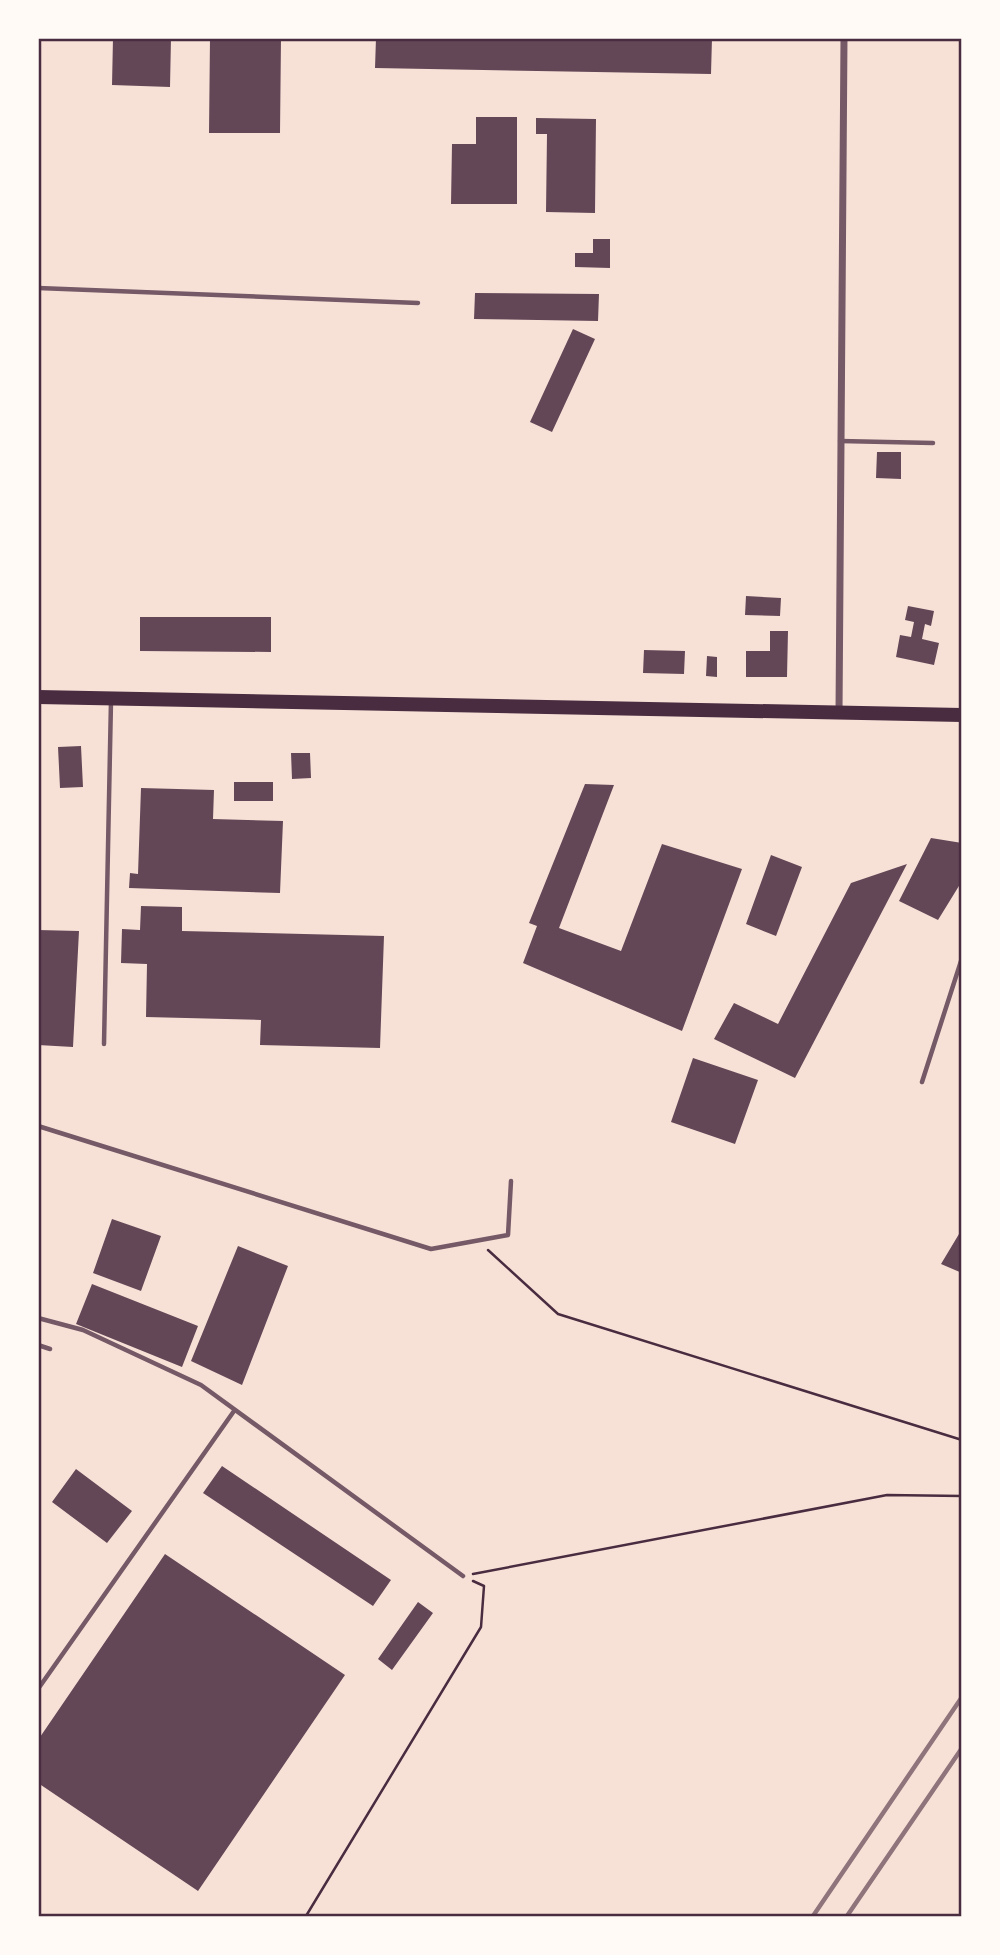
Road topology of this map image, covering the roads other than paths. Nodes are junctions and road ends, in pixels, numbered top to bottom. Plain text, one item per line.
1 (844, 38) edge
2 (38, 288) edge
3 (418, 303) dead end
4 (840, 441) junction
5 (933, 443) dead end
6 (38, 697) edge
7 (111, 700) junction
8 (839, 712) junction
9 (961, 715) edge
10 (961, 958) edge
11 (104, 1044) dead end
12 (922, 1082) dead end
13 (38, 1126) edge
14 (511, 1181) dead end
15 (38, 1318) edge
16 (38, 1345) edge
17 (50, 1349) dead end
18 (234, 1412) junction
19 (463, 1576) road end
20 (38, 1689) edge

1 - 4 street
2 - 3 lane
4 - 5 lane
4 - 8 street
6 - 7 main road
7 - 8 main road
7 - 11 lane
8 - 9 main road
10 - 12 lane
13 - 14 lane
15 - 18 lane
16 - 17 lane
18 - 19 lane
18 - 20 lane

